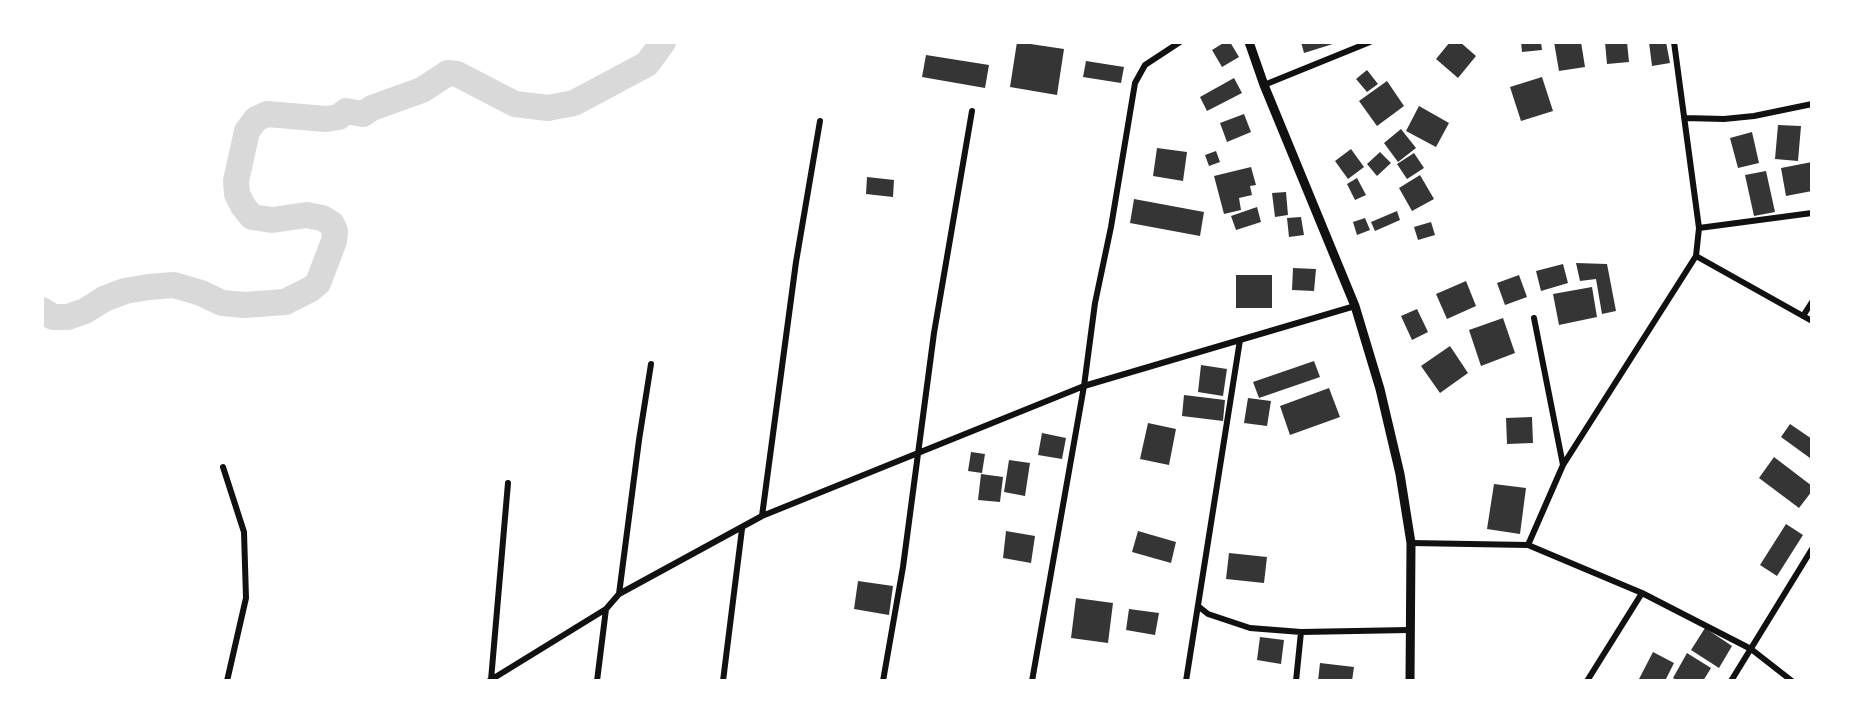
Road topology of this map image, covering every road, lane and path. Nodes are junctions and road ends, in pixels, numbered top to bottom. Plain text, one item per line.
1 (1180, 42) edge
2 (1249, 42) edge
3 (1370, 42) edge
4 (1674, 42) edge
5 (1264, 85) junction
6 (1812, 104) edge
7 (972, 111) dead end
8 (1685, 118) junction
9 (820, 121) dead end
10 (1812, 212) edge
11 (1699, 228) junction
12 (1696, 256) junction
13 (1812, 302) edge
14 (1355, 306) junction
15 (1803, 316) junction
16 (1534, 318) dead end
17 (1812, 321) edge
18 (1240, 340) junction
19 (651, 364) dead end
20 (1084, 386) junction
21 (918, 452) junction
22 (1563, 465) junction
23 (223, 467) dead end
24 (508, 483) dead end
25 (762, 516) junction
26 (742, 529) junction
27 (1410, 543) junction
28 (1528, 545) junction
29 (1812, 549) edge
30 (1642, 593) junction
31 (619, 594) junction
32 (1198, 606) junction
33 (606, 609) junction
34 (1409, 630) junction
35 (1301, 632) junction
36 (1751, 649) junction
37 (490, 680) edge
38 (227, 681) edge
39 (597, 681) edge
40 (723, 681) edge
41 (883, 681) edge
42 (1032, 681) edge
43 (1186, 681) edge
44 (1296, 681) edge
45 (1410, 681) edge
46 (1587, 681) edge
47 (1731, 681) edge
48 (1792, 681) edge

1 - 20 street
2 - 5 main road
3 - 5 street
4 - 8 street
5 - 14 main road
6 - 8 street
7 - 21 street
8 - 11 street
9 - 25 street
10 - 11 street
11 - 12 street
12 - 15 street
12 - 22 street
13 - 15 street
14 - 18 street
14 - 27 main road
15 - 17 street
16 - 22 street
18 - 20 street
18 - 32 street
19 - 31 street
20 - 21 street
20 - 42 street
21 - 25 street
21 - 41 street
22 - 28 street
23 - 38 street
24 - 37 street
25 - 26 street
26 - 31 street
26 - 40 street
27 - 28 street
27 - 34 main road
28 - 30 street
29 - 36 street
30 - 36 street
30 - 46 street
31 - 33 street
32 - 35 street
32 - 43 street
33 - 37 street
33 - 39 street
34 - 35 street
34 - 45 main road
35 - 44 street
36 - 47 street
36 - 48 street

